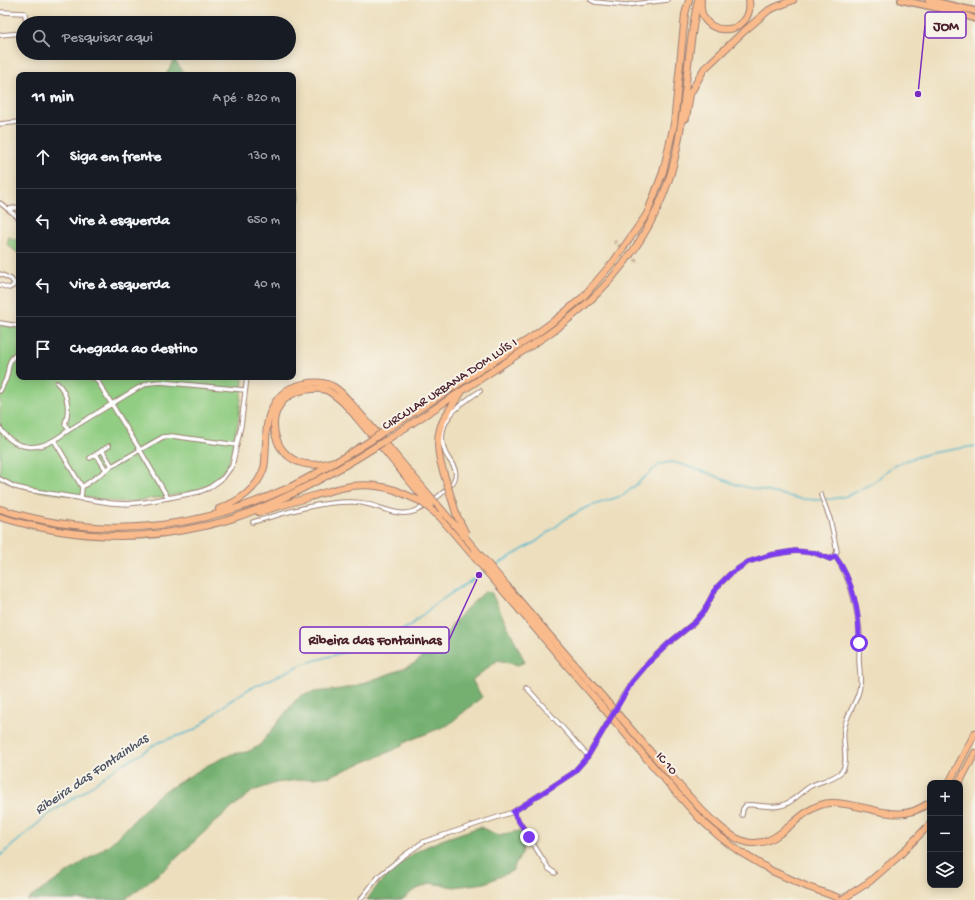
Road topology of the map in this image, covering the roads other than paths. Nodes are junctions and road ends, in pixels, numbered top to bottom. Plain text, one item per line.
1 (591, 0) edge
2 (667, 0) edge
3 (689, 0) edge
4 (699, 0) edge
5 (749, 0) edge
6 (794, 0) edge
7 (900, 0) edge
8 (928, 0) edge
9 (975, 11) edge
10 (0, 12) edge
11 (25, 16) edge
12 (975, 19) edge
13 (16, 34) edge
14 (0, 35) edge
15 (16, 122) edge
16 (0, 124) edge
17 (671, 172) junction
18 (0, 203) edge
19 (16, 208) edge
20 (9, 209) junction
21 (16, 215) edge
22 (0, 274) edge
23 (0, 286) edge
24 (0, 323) edge
25 (16, 326) edge
26 (16, 355) edge
27 (98, 380) edge
28 (247, 380) edge
29 (56, 383) dead end
30 (246, 390) junction
31 (462, 390) junction
32 (0, 391) edge
33 (480, 391) dead end
34 (112, 404) junction
35 (0, 428) edge
36 (69, 430) junction
37 (54, 440) junction
38 (237, 445) junction
39 (109, 446) dead end
40 (102, 450) junction
41 (140, 450) junction
42 (96, 454) junction
43 (346, 456) junction
44 (90, 458) dead end
45 (112, 466) junction
46 (106, 470) junction
47 (410, 477) junction
48 (0, 479) edge
49 (82, 487) junction
50 (821, 495) dead end
51 (168, 498) junction
52 (81, 499) junction
53 (0, 509) edge
54 (0, 517) edge
55 (440, 517) junction
56 (230, 520) junction
57 (192, 521) junction
58 (253, 522) dead end
59 (475, 549) junction
60 (835, 556) junction
61 (526, 687) dead end
62 (974, 736) edge
63 (975, 753) edge
64 (588, 756) junction
65 (951, 780) edge
66 (961, 780) edge
67 (927, 804) edge
68 (513, 812) junction
69 (742, 815) dead end
70 (927, 827) edge
71 (554, 873) dead end
72 (360, 900) edge
73 (842, 900) edge
74 (845, 900) edge

1 - 2 street
3 - 43 highway, CIRCULAR URBANA DOM LUÍS I, bridge
4 - 5 highway
4 - 17 highway, CIRCULAR URBANA DOM LUÍS I
6 - 17 highway
7 - 12 main road
8 - 9 main road
10 - 11 street
13 - 14 street
15 - 16 street
17 - 31 highway, CIRCULAR URBANA DOM LUÍS I
18 - 20 street
19 - 20 street
20 - 21 street
22 - 23 street
24 - 25 street
26 - 32 street
27 - 34 street
28 - 30 street
29 - 36 street
30 - 34 street
30 - 38 street
31 - 56 highway, CIRCULAR URBANA DOM LUÍS I, bridge
31 - 59 highway, IC 10, bridge
33 - 58 street
34 - 36 street
34 - 41 street
35 - 37 street
36 - 37 street
37 - 49 street
38 - 41 street
38 - 51 street
39 - 40 street
40 - 42 street
40 - 45 street
41 - 45 street
41 - 51 street
42 - 44 street
42 - 46 street
43 - 47 highway, IC 10
43 - 57 highway, CIRCULAR URBANA DOM LUÍS I
45 - 46 street
46 - 49 street
47 - 55 highway, IC 10, bridge
47 - 57 highway, IC 10
47 - 59 highway, IC 10, bridge
48 - 52 street
49 - 52 street
50 - 60 street
51 - 52 street
53 - 57 highway, CIRCULAR URBANA DOM LUÍS I
54 - 56 highway, CIRCULAR URBANA DOM LUÍS I
55 - 56 highway, IC 10, bridge
55 - 74 highway, IC 10 / IC 10
59 - 67 highway, IC 10
60 - 64 street, bridge
60 - 69 street
61 - 64 street
62 - 65 highway
63 - 66 highway
64 - 68 street
68 - 71 street
68 - 72 street
70 - 73 highway, bridge

